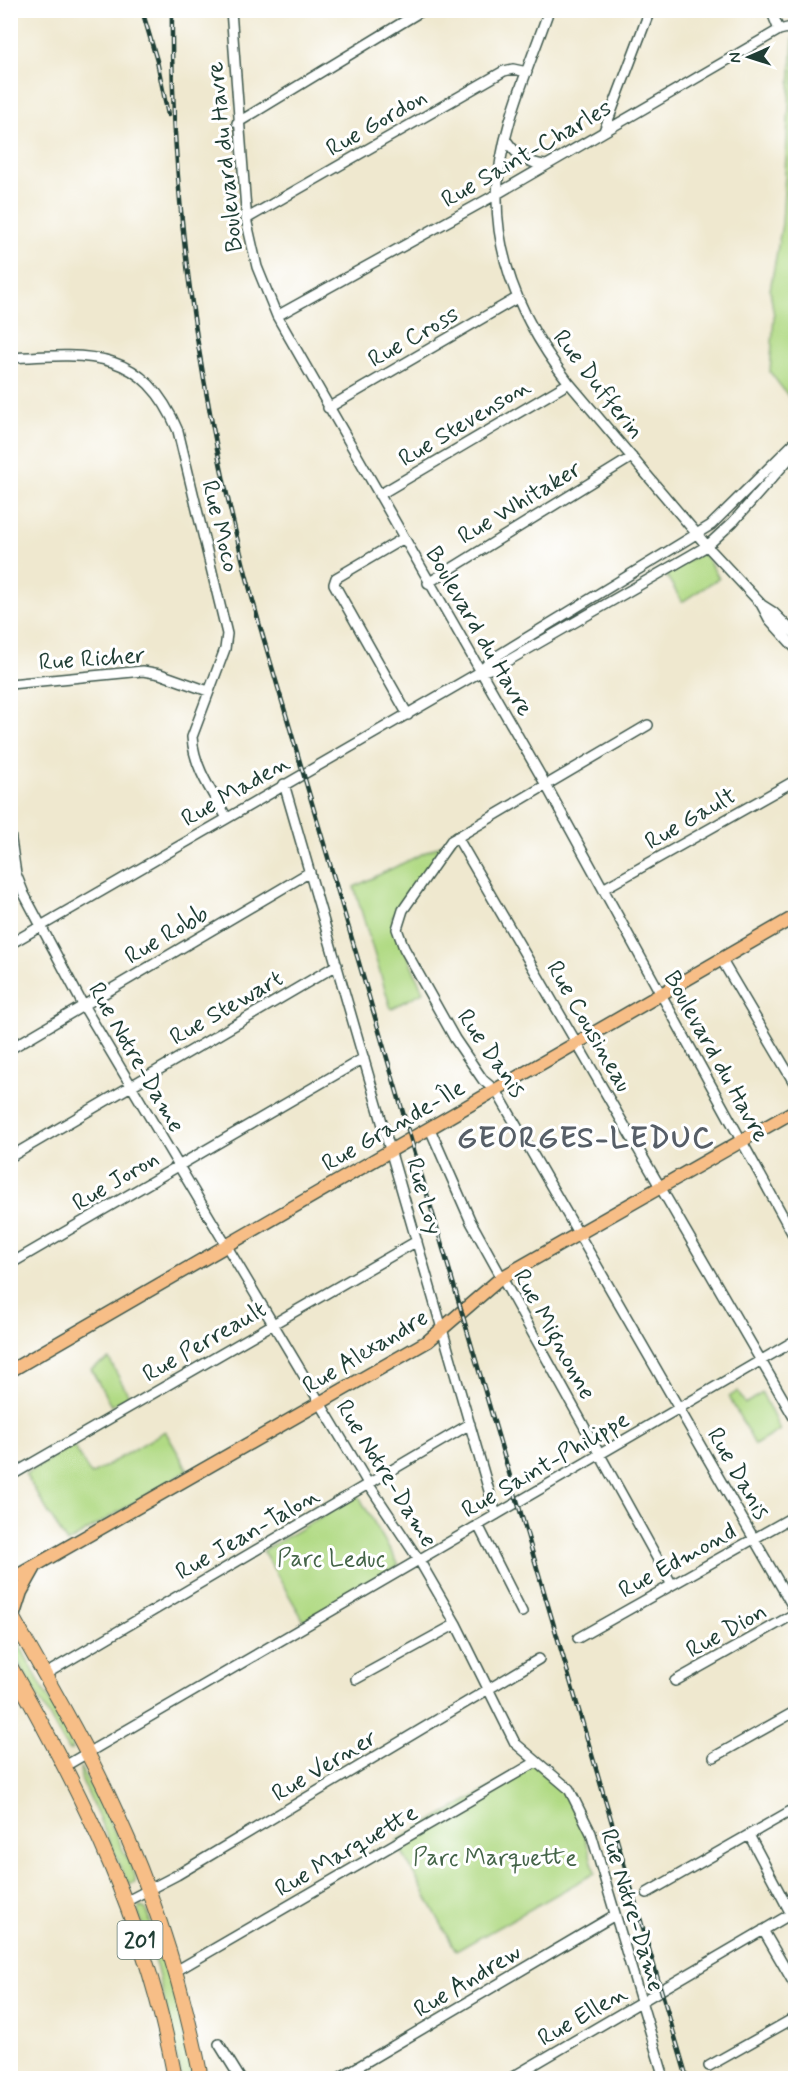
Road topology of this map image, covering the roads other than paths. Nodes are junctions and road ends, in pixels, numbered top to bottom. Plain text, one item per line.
1 (423, 10) edge
2 (549, 10) edge
3 (650, 10) edge
4 (771, 10) edge
5 (231, 11) edge
6 (795, 26) edge
7 (779, 30) junction
8 (527, 72) junction
9 (237, 123) junction
10 (604, 131) junction
11 (506, 140) junction
12 (546, 165) junction
13 (497, 194) junction
14 (246, 219) junction
15 (517, 298) junction
16 (277, 315) junction
17 (10, 358) edge
18 (569, 383) junction
19 (328, 408) junction
20 (795, 441) edge
21 (795, 451) edge
22 (632, 457) junction
23 (379, 495) junction
24 (698, 533) junction
25 (404, 538) junction
26 (707, 546) junction
27 (428, 582) junction
28 (761, 604) junction
29 (795, 635) edge
30 (795, 648) edge
31 (480, 672) junction
32 (10, 684) edge
33 (208, 691) junction
34 (408, 715) junction
35 (648, 725) dead end
36 (795, 780) edge
37 (284, 784) junction
38 (546, 785) junction
39 (227, 818) junction
40 (10, 833) edge
41 (457, 837) junction
42 (310, 872) junction
43 (603, 889) junction
44 (795, 916) edge
45 (41, 926) junction
46 (10, 944) edge
47 (721, 959) junction
48 (337, 965) junction
49 (660, 994) junction
50 (83, 1005) junction
51 (577, 1043) junction
52 (10, 1049) edge
53 (364, 1058) junction
54 (131, 1086) junction
55 (795, 1086) edge
56 (495, 1090) junction
57 (795, 1110) edge
58 (430, 1129) junction
59 (741, 1141) junction
60 (392, 1150) junction
61 (10, 1157) edge
62 (178, 1165) junction
63 (661, 1187) junction
64 (580, 1233) junction
65 (795, 1240) edge
66 (417, 1241) junction
67 (226, 1246) junction
68 (10, 1264) edge
69 (501, 1278) junction
70 (273, 1323) junction
71 (443, 1330) junction
72 (795, 1340) edge
73 (761, 1360) junction
74 (10, 1371) edge
75 (320, 1402) junction
76 (679, 1408) junction
77 (795, 1422) edge
78 (470, 1424) junction
79 (600, 1454) junction
80 (10, 1476) edge
81 (369, 1485) junction
82 (496, 1515) junction
83 (795, 1515) edge
84 (478, 1526) junction
85 (754, 1539) junction
86 (419, 1560) junction
87 (36, 1566) junction
88 (10, 1580) edge
89 (672, 1585) junction
90 (522, 1612) dead end
91 (795, 1612) edge
92 (12, 1615) edge
93 (456, 1624) junction
94 (578, 1638) dead end
95 (539, 1659) dead end
96 (10, 1666) edge
97 (44, 1675) junction
98 (356, 1679) dead end
99 (675, 1681) dead end
100 (15, 1686) edge
101 (488, 1689) junction
102 (795, 1711) edge
103 (87, 1754) junction
104 (714, 1757) dead end
105 (536, 1762) junction
106 (65, 1766) junction
107 (795, 1808) edge
108 (749, 1835) junction
109 (149, 1890) junction
110 (648, 1893) dead end
111 (127, 1901) junction
112 (793, 1913) edge
113 (615, 1915) junction
114 (764, 1930) junction
115 (176, 1971) junction
116 (795, 1987) edge
117 (641, 2003) junction
118 (795, 2017) edge
119 (219, 2044) dead end
120 (710, 2066) dead end
121 (175, 2079) edge
122 (201, 2079) edge
123 (240, 2079) edge
124 (339, 2079) edge
125 (511, 2079) edge
126 (664, 2079) edge

1 - 9 street
2 - 8 street, Rue Dufferin
3 - 10 street
4 - 7 street
5 - 9 street, Boulevard du Havre
6 - 7 street, Rue Saint-Charles
7 - 10 street, Rue Saint-Charles
8 - 11 street, Rue Dufferin
8 - 14 street, Rue Gordon
9 - 14 street, Boulevard du Havre
10 - 12 street, Rue Saint-Charles
11 - 12 street
11 - 13 street, Rue Dufferin
12 - 13 street, Rue Saint-Charles
13 - 15 street, Rue Dufferin
13 - 16 street, Rue Saint-Charles
14 - 16 street, Boulevard du Havre
15 - 18 street, Rue Dufferin
15 - 19 street, Rue Cross
16 - 19 street, Boulevard du Havre
17 - 33 street, Rue Moco
18 - 22 street, Rue Dufferin
18 - 23 street, Rue Stevenson
19 - 23 street, Boulevard du Havre
20 - 24 street, Rue Maden
21 - 26 street, Rue Maden
22 - 24 street, Rue Dufferin
22 - 27 street, Rue Whitaker
23 - 25 street, Boulevard du Havre
24 - 26 street, Rue Dufferin
24 - 31 street, Rue Maden
25 - 27 street, Boulevard du Havre
25 - 34 street
26 - 28 street, Rue Dufferin
26 - 31 street, Rue Maden
27 - 31 street, Boulevard du Havre
28 - 29 street, Rue Dufferin
28 - 30 street, Rue Dufferin
31 - 34 street, Rue Maden
31 - 38 street, Boulevard du Havre
32 - 33 street, Rue Richer
33 - 39 street, Rue Moco
34 - 37 street, Rue Maden
35 - 38 street, Rue Danis
36 - 43 street, Rue Gault
37 - 39 street, Rue Maden
37 - 42 street, Rue Loy
38 - 41 street, Rue Danis
38 - 43 street, Boulevard du Havre
39 - 45 street, Rue Maden
40 - 45 street, Rue Notre-Dame
41 - 51 street, Rue Cousineau
41 - 56 street, Rue Danis
42 - 48 street, Rue Loy
42 - 50 street, Rue Robb
43 - 49 street, Boulevard du Havre
44 - 47 main road, Rue Grande-Île
45 - 46 street, Rue Maden
45 - 50 street, Rue Notre-Dame
47 - 49 main road, Rue Grande-Île
47 - 55 street
48 - 53 street, Rue Loy
48 - 54 street, Rue Stewart
49 - 51 main road, Rue Grande-Île
49 - 59 street, Boulevard du Havre
50 - 52 street, Rue Robb
50 - 54 street, Rue Notre-Dame
51 - 56 main road, Rue Grande-Île
51 - 63 street, Rue Cousineau
53 - 60 street, Rue Loy
53 - 62 street, Rue Joron
54 - 61 street, Rue Stewart
54 - 62 street, Rue Notre-Dame
56 - 58 main road, Rue Grande-Île
56 - 64 street, Rue Danis
57 - 59 main road, Rue Alexandre
58 - 60 main road, Rue Grande-Île
58 - 69 street, Rue Mignonne
59 - 63 main road, Rue Alexandre
59 - 65 street, Boulevard du Havre
60 - 66 street, Rue Loy
60 - 67 main road, Rue Grande-Île
62 - 67 street, Rue Notre-Dame
62 - 68 street, Rue Joron
63 - 64 main road, Rue Alexandre
63 - 73 street, Rue Cousineau
64 - 69 main road, Rue Alexandre
64 - 76 street, Rue Danis
66 - 70 street, Rue Perreault
66 - 71 street, Rue Loy
67 - 70 street, Rue Notre-Dame
67 - 74 main road, Rue Grande-Île
69 - 71 main road, Rue Alexandre
69 - 79 street, Rue Mignonne
70 - 75 street, Rue Notre-Dame
70 - 80 street, Rue Perreault
71 - 75 main road, Rue Alexandre
71 - 78 street, Rue Loy
72 - 73 street, Rue Saint-Philippe
73 - 76 street, Rue Saint-Philippe
73 - 77 street, Rue Cousineau
75 - 81 street, Rue Notre-Dame
75 - 87 main road, Rue Alexandre
76 - 79 street, Rue Saint-Philippe
76 - 85 street, Rue Danis
78 - 81 street, Rue Jean-Talon
78 - 82 street, Rue Loy
79 - 82 street, Rue Saint-Philippe
79 - 89 street, Rue Mignonne
81 - 86 street, Rue Notre-Dame
81 - 97 street, Rue Jean-Talon
82 - 84 street, Rue Saint-Philippe
83 - 85 street, Rue Edmond
84 - 86 street, Rue Saint-Philippe
84 - 90 street
85 - 89 street, Rue Edmond
85 - 91 street, Rue Danis
86 - 93 street, Rue Notre-Dame
86 - 103 street, Rue Saint-Philippe
87 - 88 main road, Rue Alexandre
87 - 92 main road
89 - 94 street, Rue Edmond
91 - 99 street, Rue Dion
92 - 97 highway, 201
93 - 98 street
93 - 101 street, Rue Notre-Dame
95 - 101 street, Rue Verner
96 - 100 highway, 201
97 - 103 highway, 201
100 - 106 highway, 201
101 - 105 street, Rue Notre-Dame
101 - 109 street, Rue Verner
102 - 104 street
103 - 106 street, Rue Saint-Philippe
103 - 109 highway, 201
105 - 113 street, Rue Notre-Dame
105 - 115 street, Rue Marquette
106 - 111 highway, 201
107 - 108 street
108 - 110 street
108 - 112 street
109 - 111 street, Rue Verner
109 - 115 highway, 201
111 - 121 highway, 201
112 - 114 street, Rue Ellen
113 - 117 street, Rue Notre-Dame
113 - 124 street, Rue Andrew
114 - 116 street
114 - 117 street, Rue Ellen
115 - 122 highway, 201
117 - 125 street, Rue Ellen
117 - 126 street, Rue Notre-Dame
118 - 120 street
119 - 123 street

